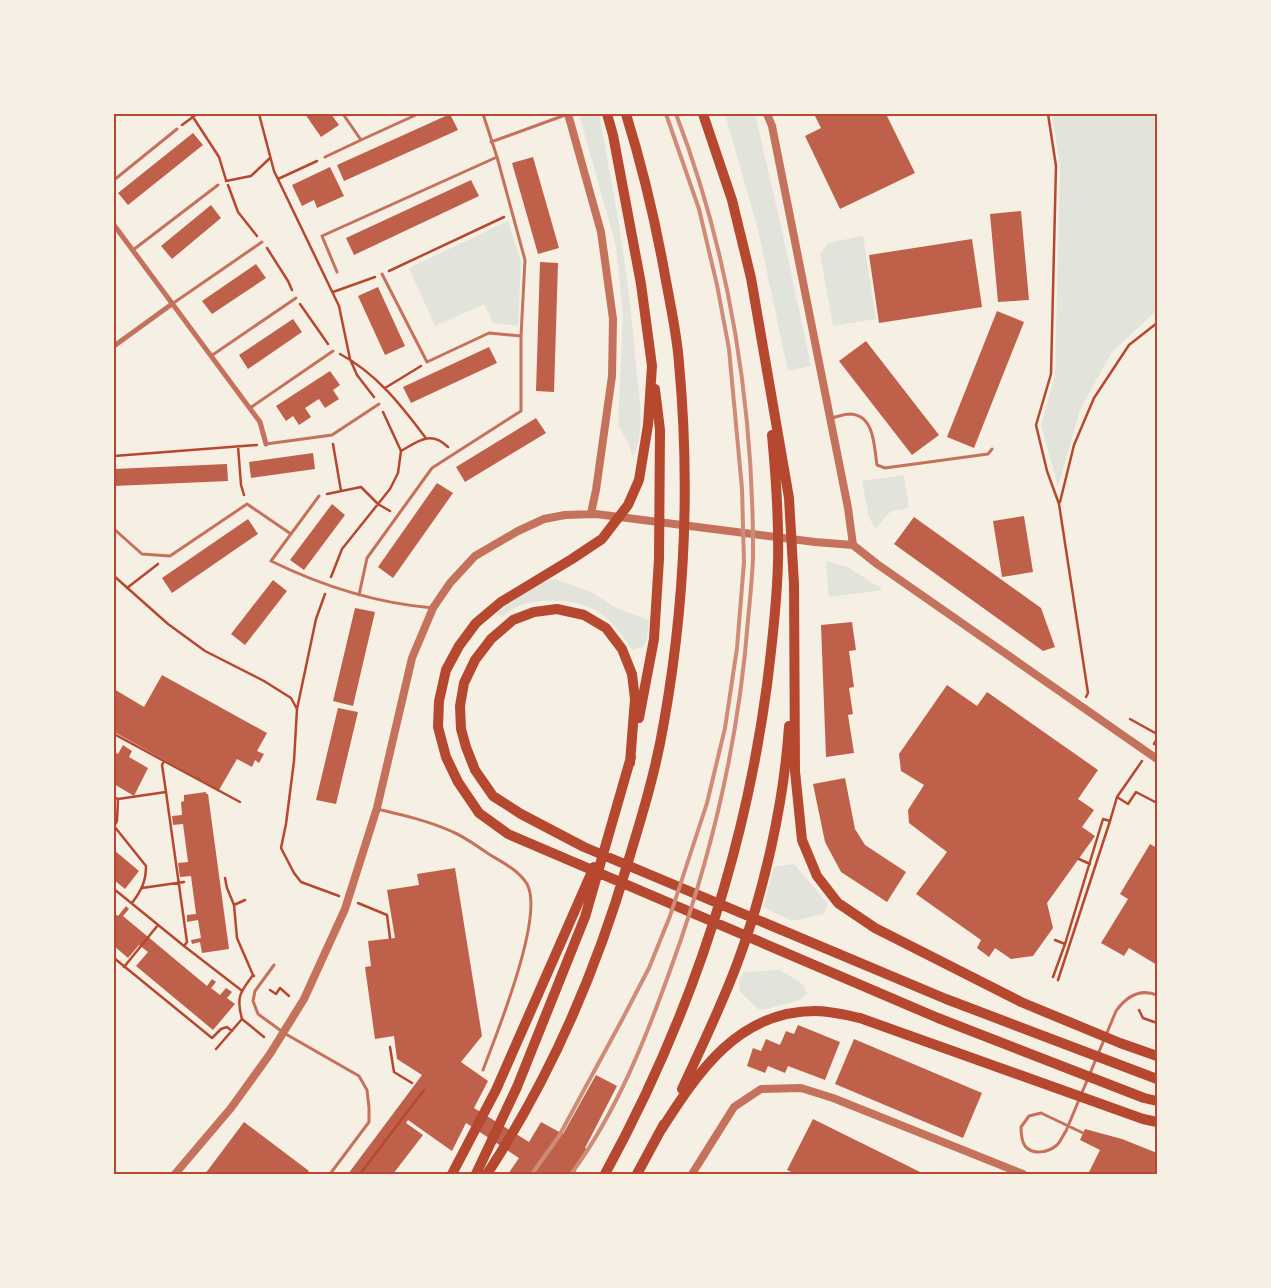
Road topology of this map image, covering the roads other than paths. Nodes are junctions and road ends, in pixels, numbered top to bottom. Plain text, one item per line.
1 (343, 114) edge
2 (418, 114) edge
3 (483, 114) edge
4 (568, 114) edge
5 (607, 114) edge
6 (626, 114) edge
7 (703, 114) edge
8 (767, 114) edge
9 (177, 129) road end
10 (361, 140) junction
11 (492, 142) junction
12 (325, 157) road end
13 (497, 157) junction
14 (114, 180) edge
15 (218, 185) road end
16 (114, 225) edge
17 (262, 242) road end
18 (133, 250) junction
19 (337, 272) dead end
20 (382, 274) road end
21 (296, 298) road end
22 (172, 304) junction
23 (521, 336) junction
24 (763, 344) junction
25 (114, 346) edge
26 (334, 351) road end
27 (211, 356) junction
28 (652, 366) junction
29 (379, 404) road end
30 (250, 408) junction
31 (830, 418) junction
32 (266, 444) joint
33 (992, 449) dead end
34 (320, 496) road end
35 (593, 514) junction
36 (114, 529) edge
37 (291, 534) junction
38 (854, 545) junction
39 (360, 595) junction
40 (434, 608) junction
41 (794, 639) junction
42 (1157, 759) edge
43 (630, 763) junction
44 (377, 808) junction
45 (613, 824) junction
46 (274, 965) dead end
47 (1157, 995) edge
48 (284, 1032) junction
49 (1157, 1056) edge
50 (483, 1070) dead end
51 (1157, 1079) edge
52 (1157, 1101) edge
53 (1157, 1122) edge
54 (661, 1130) junction
55 (1083, 1133) dead end
56 (175, 1174) edge
57 (330, 1174) edge
58 (452, 1174) edge
59 (476, 1174) edge
60 (487, 1174) edge
61 (605, 1174) edge
62 (638, 1174) edge
63 (692, 1174) edge
64 (1023, 1174) edge

1 - 10 lane
2 - 10 lane
3 - 11 lane
4 - 11 lane
4 - 35 street
5 - 28 main road
6 - 60 main road
7 - 24 main road
8 - 31 street
9 - 14 lane
10 - 12 lane
11 - 13 lane
13 - 19 lane
13 - 23 lane
15 - 18 lane
16 - 18 street
17 - 22 lane
18 - 22 street
20 - 23 lane
21 - 27 lane
22 - 25 street
22 - 27 street
23 - 39 lane
24 - 41 main road
24 - 61 main road
26 - 30 lane
27 - 30 street
28 - 43 main road
28 - 52 main road
29 - 32 lane
30 - 32 street
31 - 33 lane
31 - 38 street
34 - 37 lane
35 - 38 street
35 - 40 street
36 - 37 lane
37 - 39 lane
38 - 42 street
39 - 40 lane
40 - 44 street
41 - 49 main road
41 - 54 main road
43 - 45 main road
43 - 51 main road
44 - 48 street
44 - 50 lane
45 - 58 main road
45 - 59 main road
46 - 48 lane
47 - 55 lane
48 - 56 street
48 - 57 lane
53 - 54 main road
54 - 62 main road
63 - 64 street

